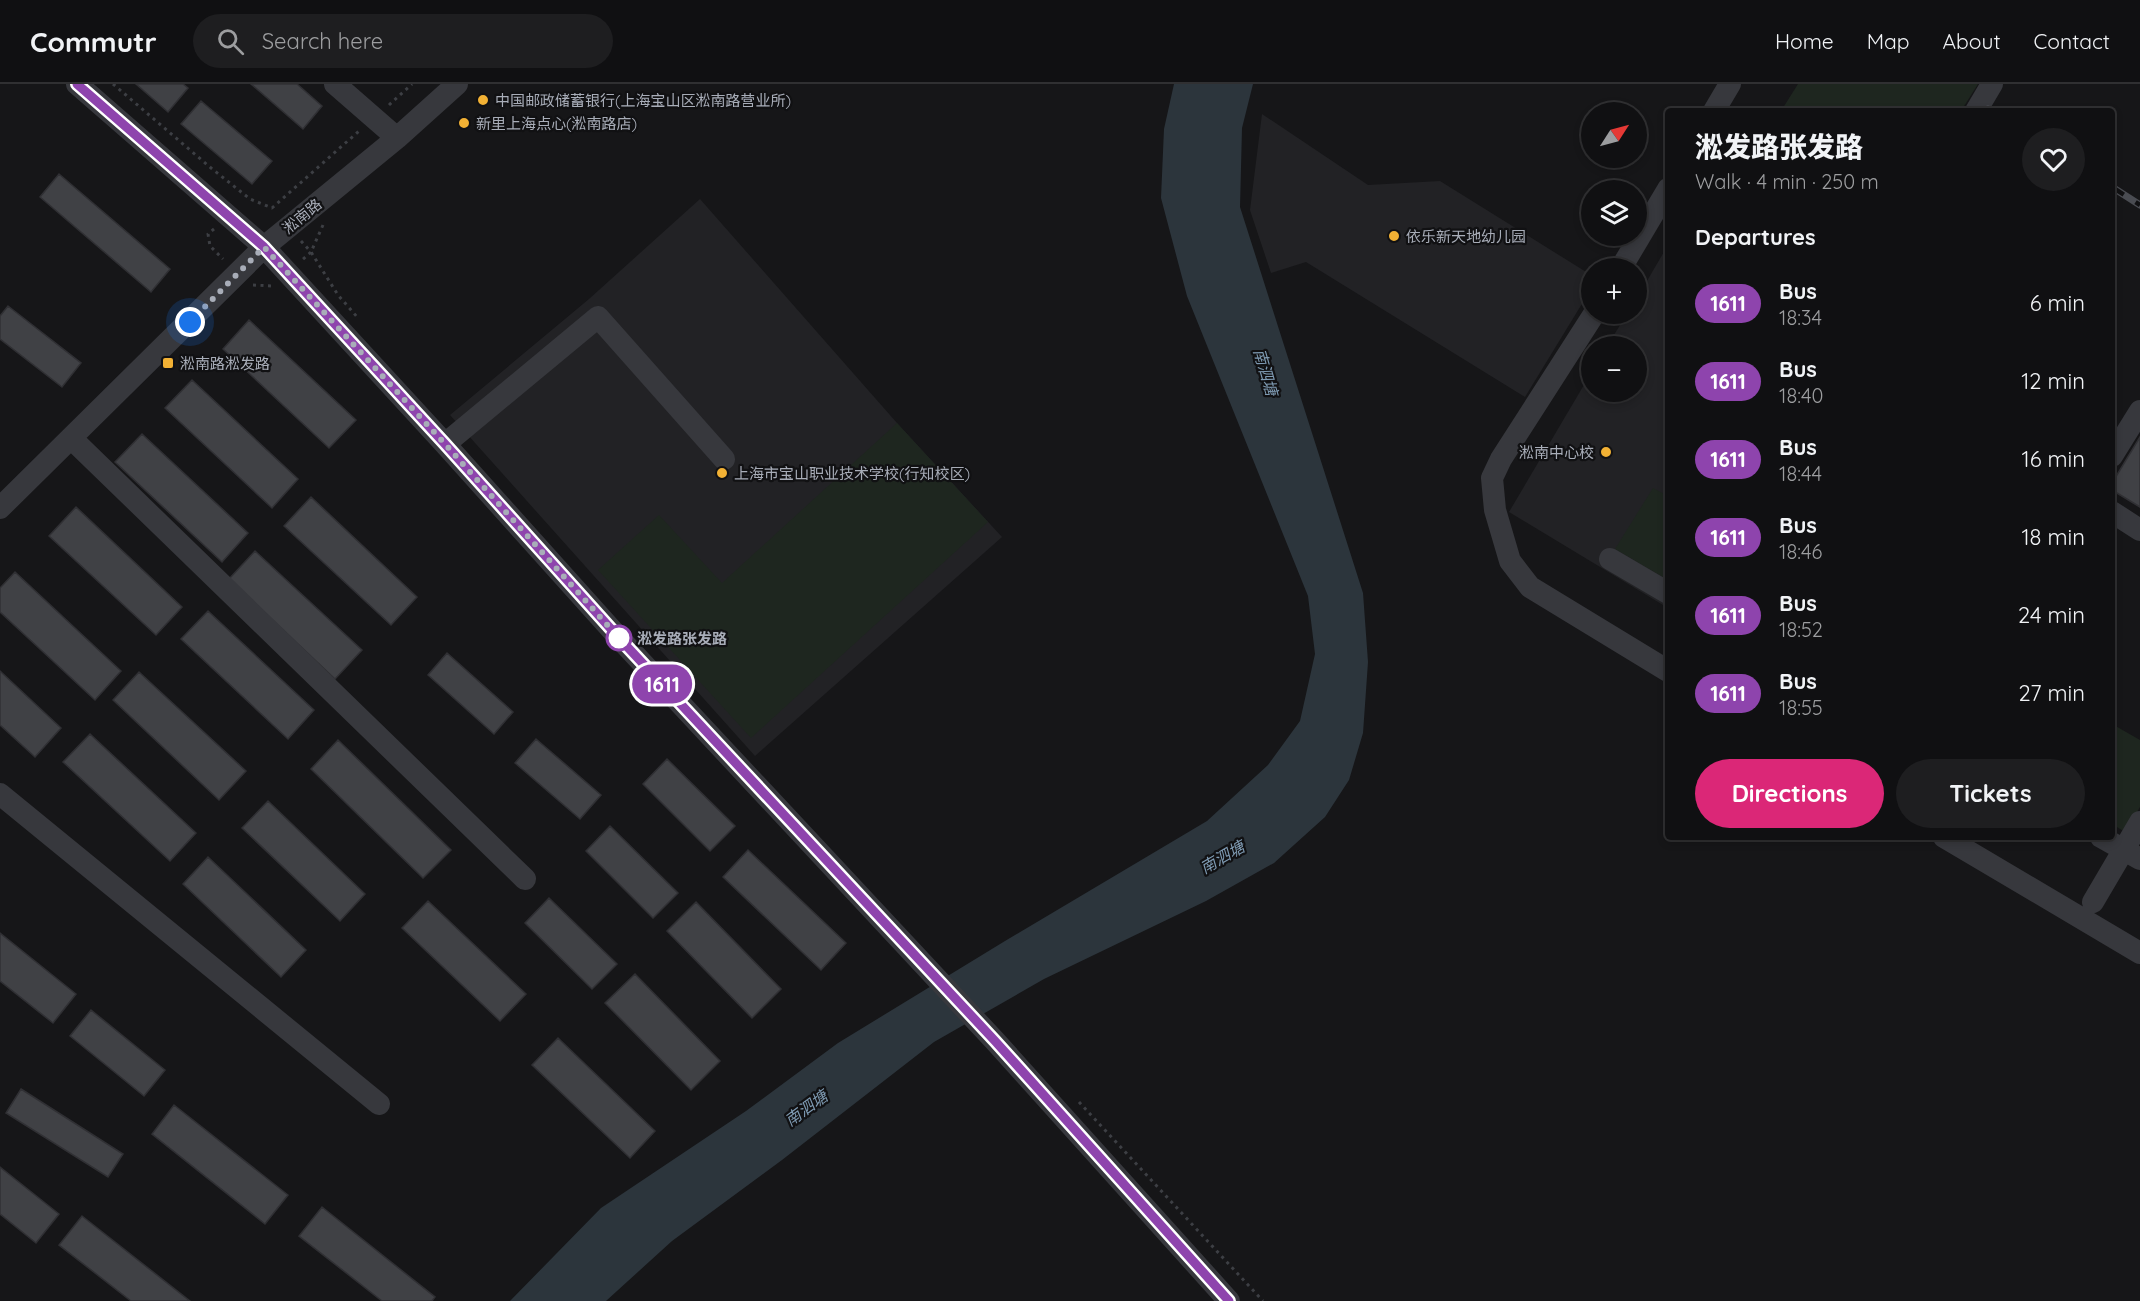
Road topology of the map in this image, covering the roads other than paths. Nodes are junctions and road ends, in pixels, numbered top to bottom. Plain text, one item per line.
1 (77, 84) edge
2 (334, 84) edge
3 (457, 84) edge
4 (1730, 84) edge
5 (1992, 84) edge
6 (1716, 108) edge
7 (1978, 108) edge
8 (397, 138) junction
9 (1665, 194) edge
10 (264, 247) junction
11 (1627, 258) edge
12 (1588, 324) edge
13 (2140, 411) edge
14 (71, 438) junction
15 (2116, 442) edge
16 (445, 444) junction
17 (724, 459) dead end
18 (0, 508) edge
19 (2115, 514) edge
20 (2140, 530) edge
21 (1610, 559) dead end
22 (1665, 590) edge
23 (1665, 669) edge
24 (0, 794) edge
25 (2140, 822) edge
26 (1953, 840) edge
27 (2106, 840) edge
28 (2132, 854) edge
29 (525, 879) dead end
30 (2093, 902) dead end
31 (2140, 953) edge
32 (379, 1104) dead end
33 (1229, 1301) edge

1 - 10 street
2 - 8 street
3 - 8 street, 淞南路
4 - 6 street
5 - 7 street
8 - 10 street, 淞南路
9 - 11 street
10 - 14 street, 淞南路
10 - 16 street
12 - 23 street
13 - 15 street
14 - 18 street, 淞南路
14 - 29 street
16 - 17 street
16 - 33 street
19 - 20 street
21 - 22 street
24 - 32 street
25 - 28 street
26 - 31 street
27 - 28 street
28 - 30 street

